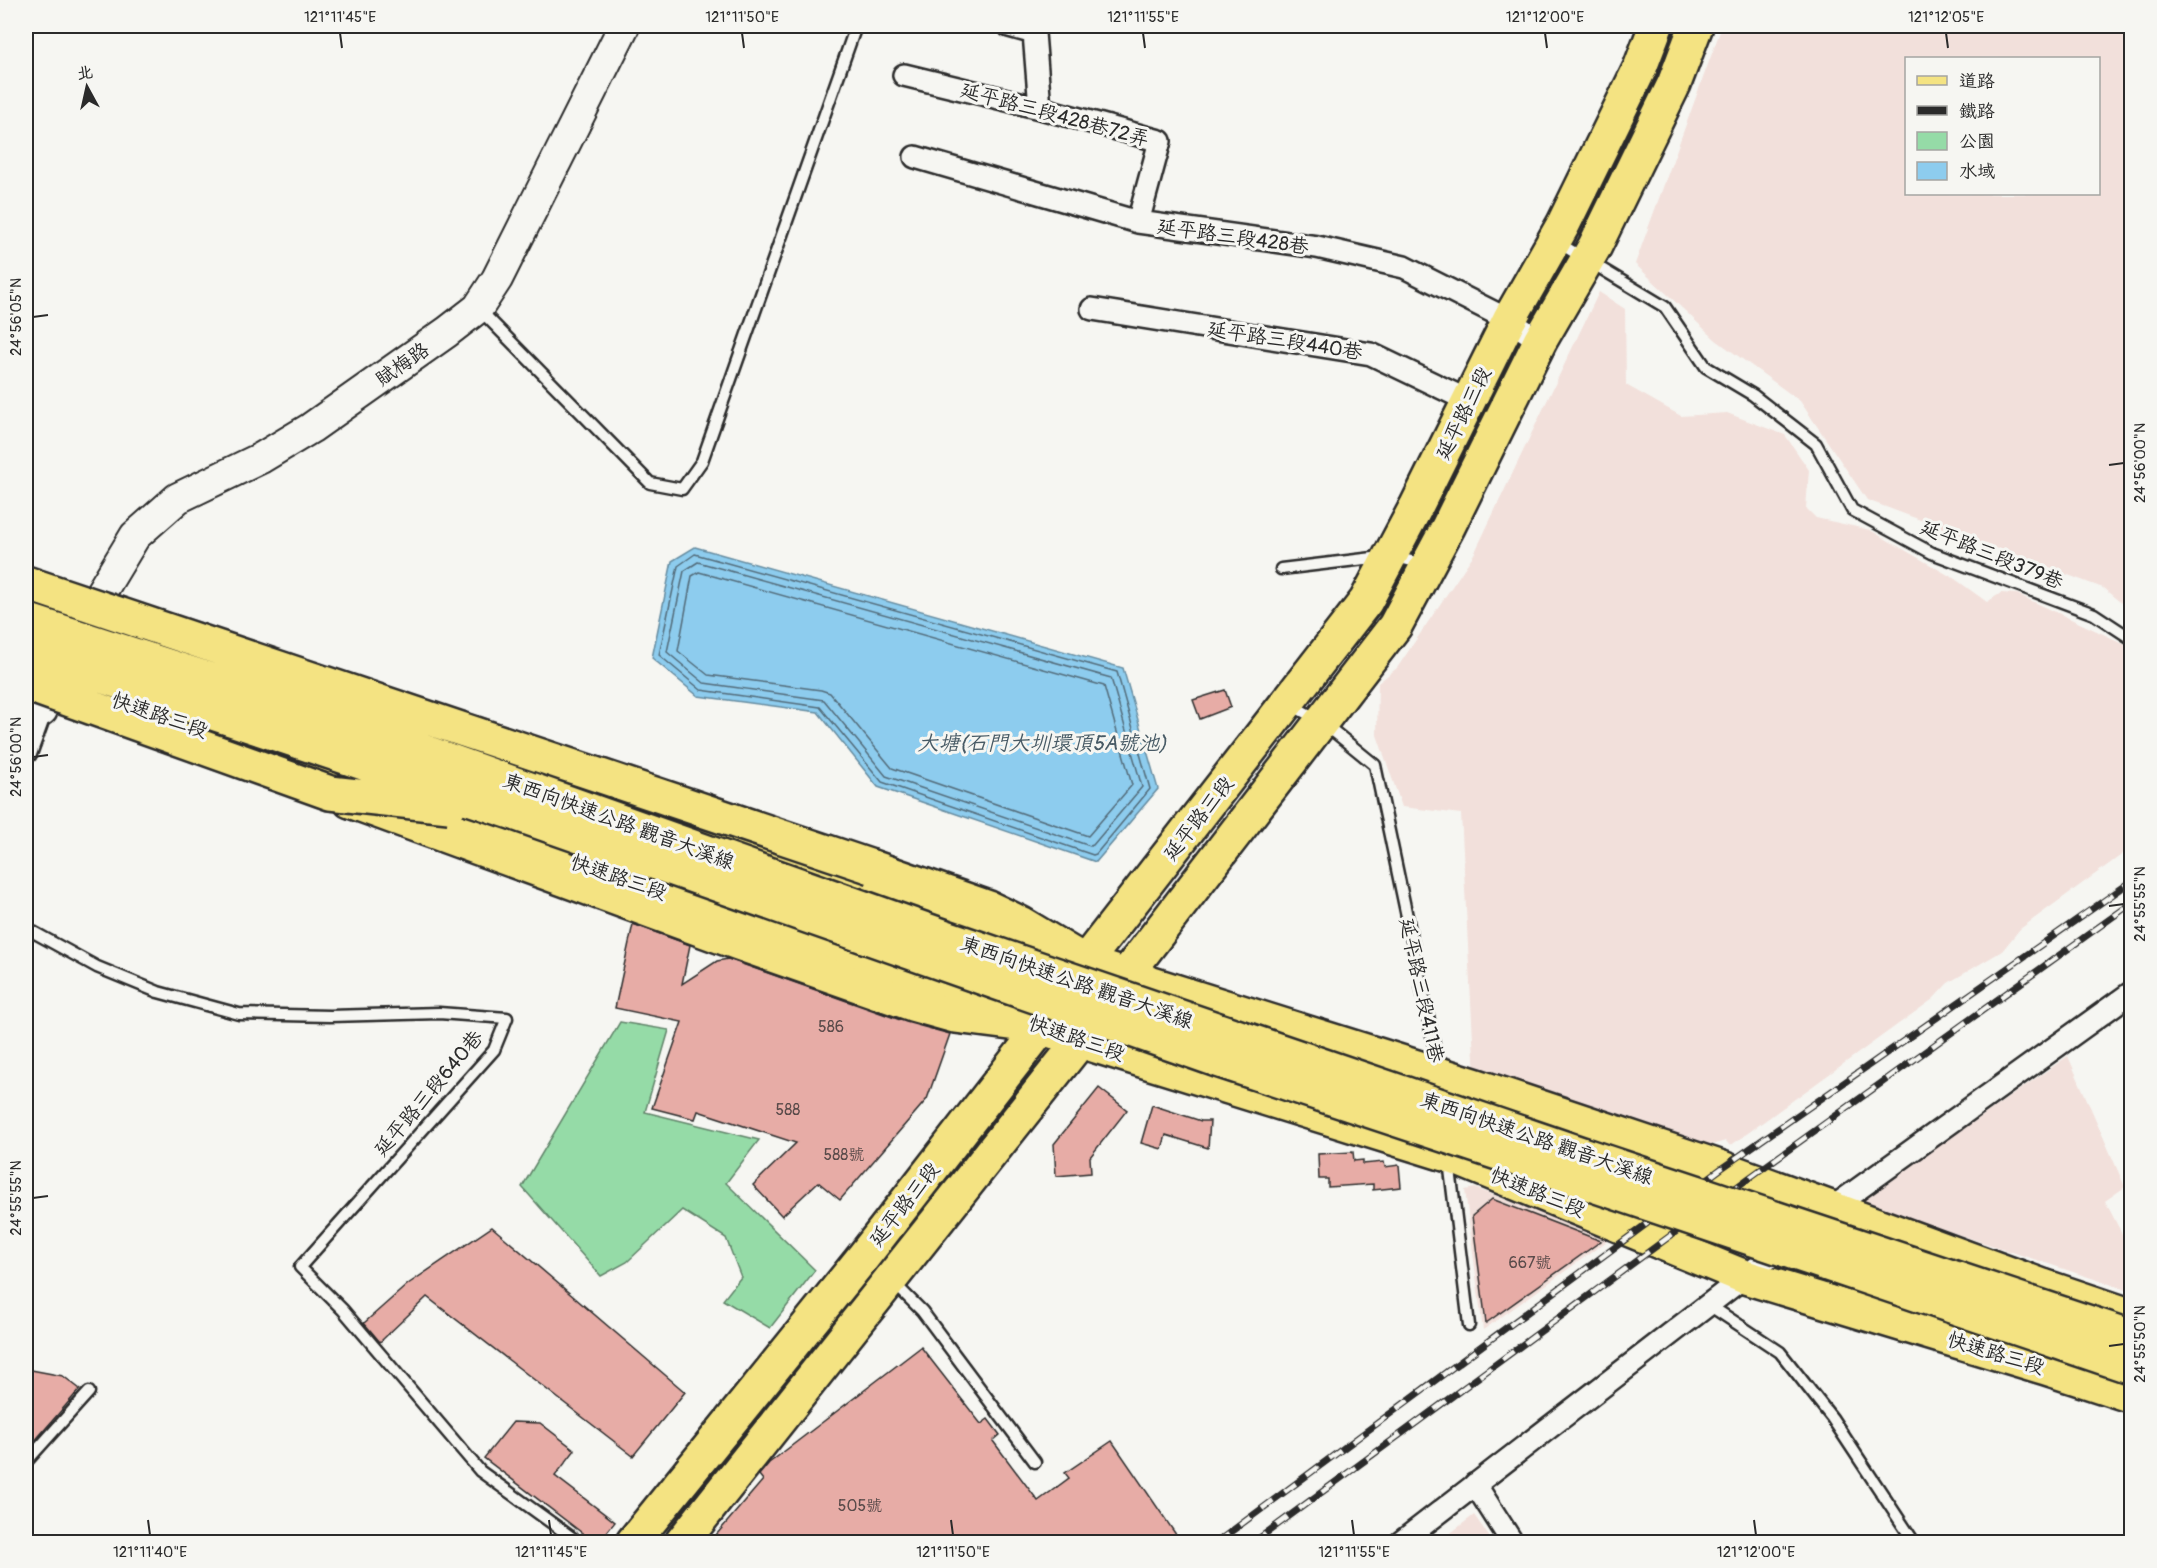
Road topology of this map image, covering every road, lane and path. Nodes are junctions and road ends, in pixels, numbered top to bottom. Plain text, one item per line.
1 (624, 26) edge
2 (856, 26) edge
3 (1009, 26) edge
4 (1656, 26) edge
5 (1696, 26) edge
6 (904, 75) dead end
7 (1040, 108) junction
8 (915, 157) dead end
9 (1138, 222) junction
10 (1554, 240) junction
11 (1587, 259) junction
12 (477, 308) junction
13 (1092, 309) dead end
14 (1509, 320) junction
15 (1540, 341) junction
16 (1469, 401) junction
17 (1390, 555) junction
18 (1428, 565) junction
19 (26, 568) edge
20 (1281, 569) dead end
21 (26, 583) edge
22 (26, 593) edge
23 (92, 604) junction
24 (26, 620) edge
25 (2132, 639) edge
26 (26, 651) edge
27 (34, 689) edge
28 (1287, 704) junction
29 (1321, 721) junction
30 (344, 723) junction
31 (26, 752) edge
32 (330, 793) junction
33 (510, 812) junction
34 (26, 928) edge
35 (1085, 962) junction
36 (1126, 975) junction
37 (2132, 992) edge
38 (1042, 1027) junction
39 (1312, 1034) junction
40 (1080, 1041) junction
41 (1441, 1086) junction
42 (1279, 1102) junction
43 (1448, 1155) junction
44 (1833, 1207) junction
45 (864, 1256) junction
46 (1745, 1277) junction
47 (890, 1280) junction
48 (2043, 1286) junction
49 (1708, 1305) junction
50 (2132, 1316) edge
51 (1469, 1325) dead end
52 (2132, 1337) edge
53 (2132, 1367) edge
54 (2081, 1379) junction
55 (89, 1392) dead end
56 (2132, 1396) edge
57 (26, 1462) edge
58 (1035, 1462) dead end
59 (1475, 1484) junction
60 (676, 1487) junction
61 (706, 1512) junction
62 (578, 1542) edge
63 (633, 1542) edge
64 (682, 1542) edge
65 (1401, 1542) edge
66 (1512, 1542) edge
67 (1914, 1542) edge

1 - 12 street, 賦梅路
2 - 12 lane
3 - 7 street
4 - 10 main road, 延平路三段
5 - 11 main road, 延平路三段
6 - 7 street, 延平路三段428巷72弄
7 - 9 street, 延平路三段428巷72弄
8 - 9 street, 延平路三段428巷
9 - 14 street, 延平路三段428巷
10 - 11 lane, 延平路三段379巷
10 - 14 main road, 延平路三段
11 - 15 main road, 延平路三段
11 - 25 lane, 延平路三段379巷
12 - 23 street, 賦梅路
13 - 16 street, 延平路三段440巷
14 - 15 street, 延平路三段428巷
14 - 16 main road, 延平路三段
15 - 18 main road, 延平路三段
16 - 17 main road, 延平路三段
17 - 18 lane
17 - 20 lane
17 - 28 main road, 延平路三段
18 - 29 main road, 延平路三段
19 - 23 street
21 - 35 main road, bridge
22 - 23 main road
22 - 30 main road, bridge
23 - 35 main road
24 - 30 main road, 東西向快速公路 觀音大溪線, bridge
26 - 33 main road, 東西向快速公路 觀音大溪線, bridge
27 - 31 street
27 - 32 main road, bridge
27 - 38 main road, 快速路三段
28 - 29 lane, 延平路三段411巷
28 - 35 main road, 延平路三段
29 - 36 main road, 延平路三段
29 - 41 lane, 延平路三段411巷
30 - 52 main road, 東西向快速公路 觀音大溪線, bridge
32 - 33 main road, bridge
32 - 38 main road, bridge
33 - 53 main road, 東西向快速公路 觀音大溪線, bridge
34 - 62 lane, 延平路三段640巷
35 - 36 main road
35 - 38 main road, 延平路三段
36 - 39 main road
36 - 40 main road, 延平路三段
37 - 44 street
38 - 40 main road, 快速路三段
38 - 45 main road, 延平路三段
39 - 41 main road
39 - 42 street
40 - 42 main road, 快速路三段
40 - 47 main road, 延平路三段
41 - 43 lane, 延平路三段411巷
41 - 44 main road
42 - 43 main road, 快速路三段
43 - 46 main road, 快速路三段
43 - 51 lane, 延平路三段411巷
44 - 46 street
44 - 48 main road
45 - 47 main road
45 - 60 main road, 延平路三段
46 - 49 street
46 - 54 main road, 快速路三段
47 - 58 lane
47 - 61 main road, 延平路三段
48 - 50 main road
48 - 54 street
49 - 59 street
49 - 67 lane
54 - 56 main road, 快速路三段
55 - 57 lane
59 - 65 street
59 - 66 street
60 - 61 main road
60 - 63 main road, 延平路三段
61 - 64 main road, 延平路三段

